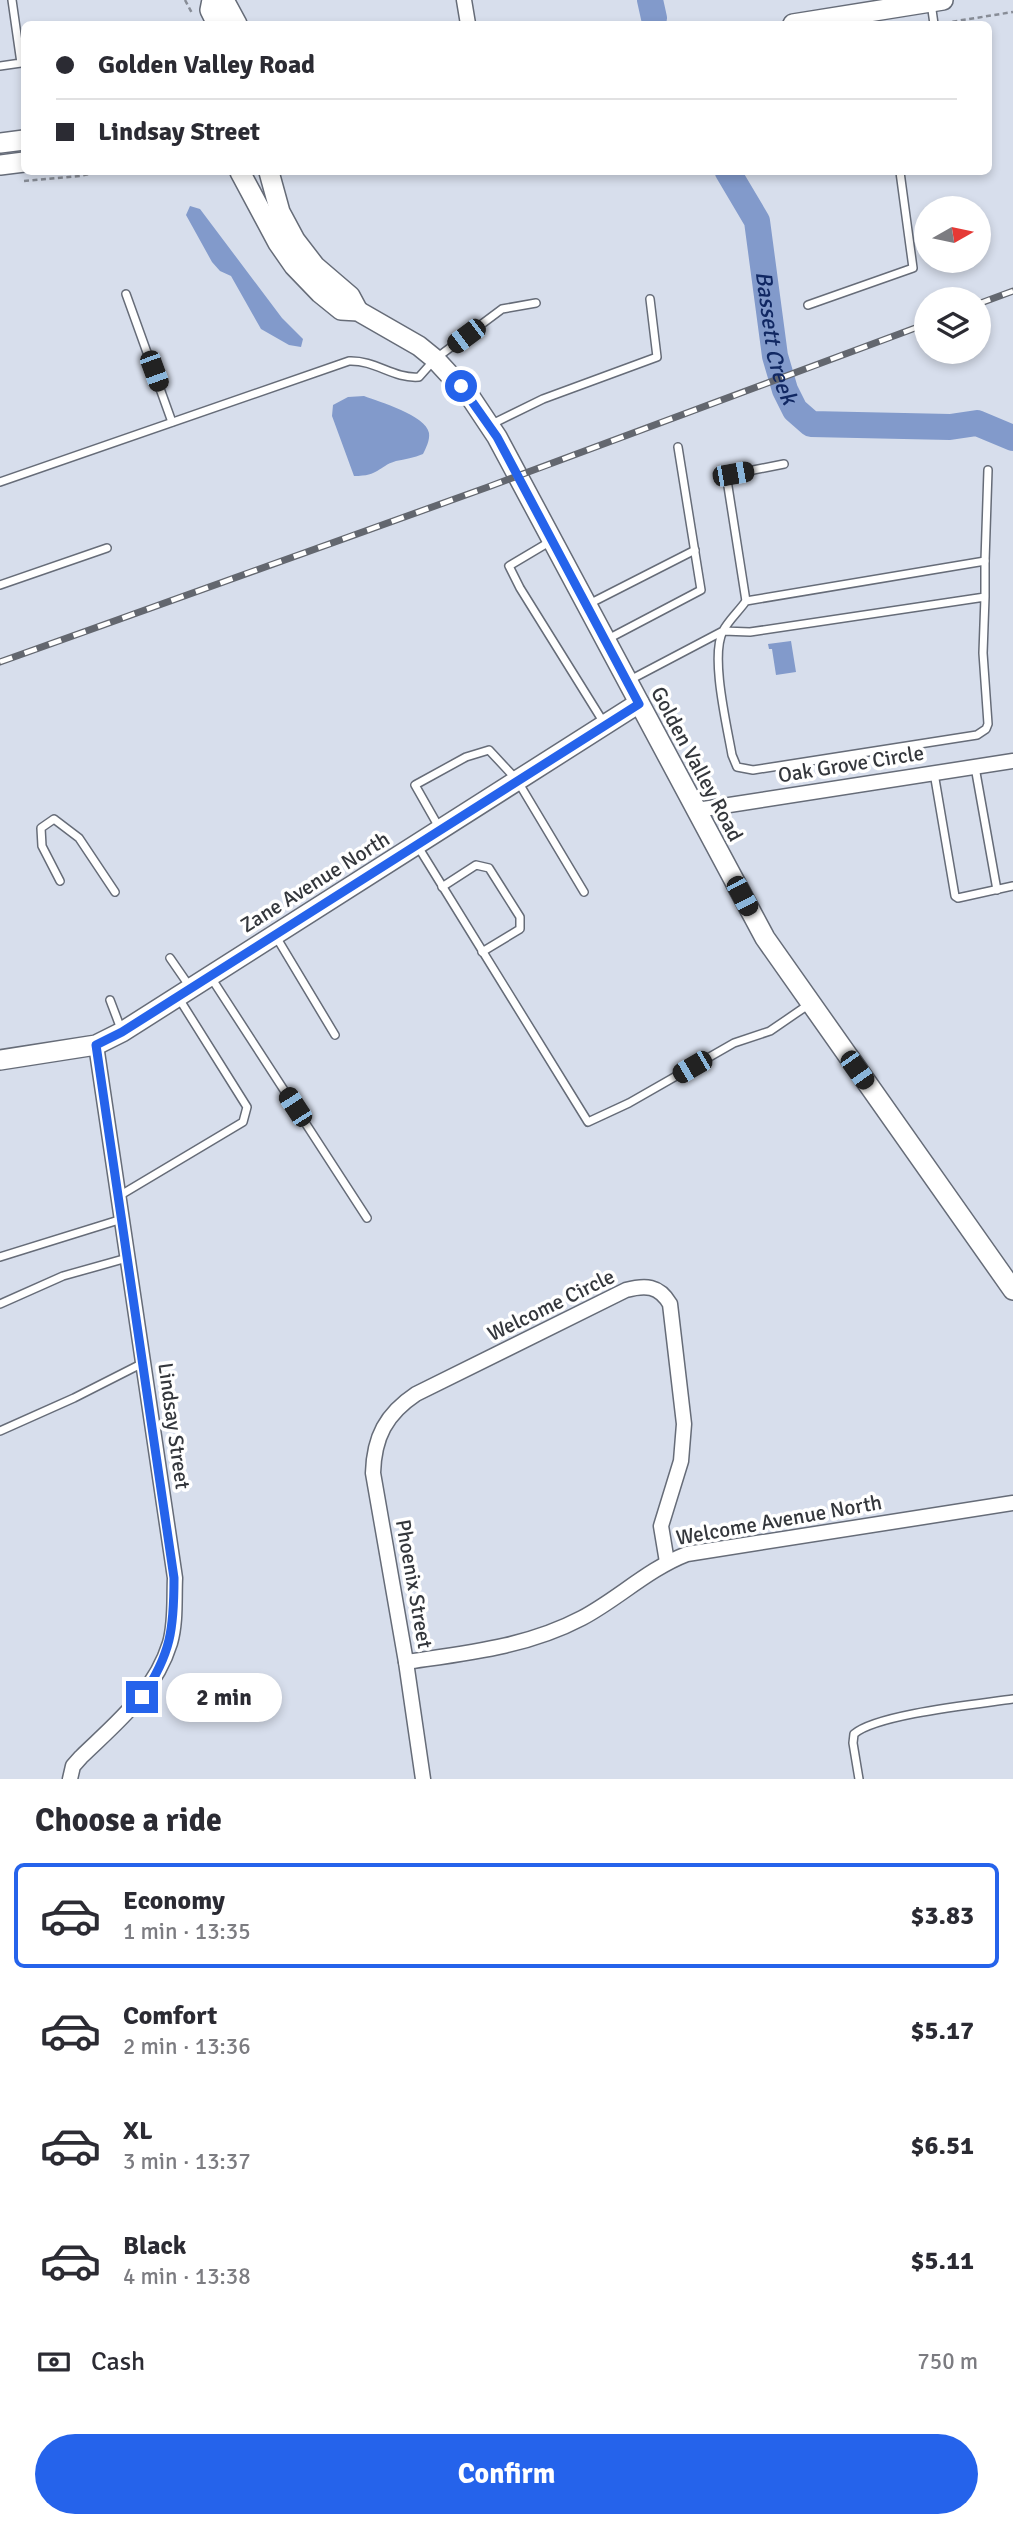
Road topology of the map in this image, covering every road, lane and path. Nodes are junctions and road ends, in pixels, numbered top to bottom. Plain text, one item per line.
1 (12, 0) edge
2 (185, 0) edge
3 (212, 0) edge
4 (219, 0) edge
5 (464, 0) edge
6 (930, 1) edge
7 (1013, 12) edge
8 (195, 19) dead end
9 (216, 21) edge
10 (235, 21) edge
11 (468, 21) edge
12 (818, 21) edge
13 (933, 21) edge
14 (954, 21) edge
15 (0, 66) edge
16 (21, 140) edge
17 (0, 143) edge
18 (0, 165) edge
19 (21, 170) edge
20 (242, 175) edge
21 (270, 175) edge
22 (900, 175) edge
23 (126, 294) dead end
24 (650, 299) dead end
25 (536, 303) dead end
26 (808, 305) dead end
27 (358, 311) junction
28 (435, 359) junction
29 (172, 422) junction
30 (490, 425) junction
31 (678, 447) dead end
32 (783, 464) dead end
33 (988, 470) dead end
34 (0, 482) edge
35 (552, 540) junction
36 (107, 548) dead end
37 (695, 550) junction
38 (985, 561) junction
39 (0, 585) edge
40 (985, 597) junction
41 (746, 601) junction
42 (586, 606) junction
43 (723, 631) junction
44 (605, 640) junction
45 (627, 681) junction
46 (639, 704) junction
47 (605, 725) junction
48 (1013, 761) edge
49 (975, 766) junction
50 (934, 772) junction
51 (517, 780) junction
52 (697, 810) junction
53 (440, 829) junction
54 (416, 845) junction
55 (60, 881) dead end
56 (442, 887) junction
57 (1013, 887) edge
58 (997, 890) junction
59 (115, 892) dead end
60 (584, 892) dead end
61 (275, 935) junction
62 (482, 952) junction
63 (170, 958) dead end
64 (210, 976) junction
65 (184, 992) junction
66 (110, 1000) dead end
67 (810, 1004) junction
68 (122, 1032) junction
69 (335, 1035) dead end
70 (96, 1045) junction
71 (0, 1060) edge
72 (119, 1196) junction
73 (367, 1218) dead end
74 (122, 1219) junction
75 (0, 1257) edge
76 (128, 1258) junction
77 (1013, 1290) edge
78 (0, 1304) edge
79 (143, 1363) junction
80 (400, 1404) joint
81 (0, 1431) edge
82 (1013, 1503) edge
83 (667, 1562) junction
84 (406, 1662) junction
85 (1013, 1699) edge
86 (71, 1779) edge
87 (423, 1779) edge
88 (859, 1779) edge

1 - 15 lane
2 - 8 path
3 - 9 street
4 - 10 street
5 - 11 street
6 - 12 street
6 - 13 lane
7 - 14 path
16 - 17 street
18 - 19 street
20 - 27 street, Golden Valley Road
21 - 27 street, Golden Valley Road
22 - 26 lane
23 - 29 lane
24 - 30 lane
25 - 28 lane
27 - 28 street, Golden Valley Road
28 - 29 lane
28 - 30 street, Golden Valley Road
29 - 34 lane
30 - 35 street, Golden Valley Road
31 - 37 lane
32 - 41 lane
33 - 38 lane
35 - 42 street, Golden Valley Road
35 - 47 lane
36 - 39 lane
37 - 42 lane
37 - 44 lane
38 - 40 lane
38 - 41 lane
40 - 43 lane
40 - 43 lane
41 - 43 lane
42 - 44 street, Golden Valley Road
43 - 45 lane
44 - 45 street, Golden Valley Road
45 - 46 street, Golden Valley Road
46 - 47 street, Zane Avenue North
46 - 52 street, Golden Valley Road
47 - 51 street, Zane Avenue North
48 - 49 street, Oak Grove Circle
49 - 50 street, Oak Grove Circle
49 - 58 lane
50 - 52 street, Oak Grove Circle
50 - 58 lane
51 - 53 street, Zane Avenue North
51 - 53 lane
51 - 60 lane
52 - 67 street, Golden Valley Road
53 - 54 street, Zane Avenue North
54 - 56 lane
54 - 61 street, Zane Avenue North
55 - 59 lane
56 - 62 lane
56 - 62 lane
57 - 58 lane
61 - 64 street, Zane Avenue North
61 - 69 lane
62 - 67 lane
63 - 65 lane
64 - 65 street, Zane Avenue North
64 - 73 lane
65 - 68 street, Zane Avenue North
65 - 72 lane
66 - 68 lane
67 - 77 street, Golden Valley Road
68 - 70 street, Zane Avenue North
70 - 71 street, Zane Avenue North
70 - 72 street, Lindsay Street
72 - 74 street, Lindsay Street
74 - 75 lane
74 - 76 street, Lindsay Street
76 - 78 lane
76 - 79 street, Lindsay Street
79 - 81 lane
79 - 86 street, Lindsay Street
80 - 83 street, Welcome Circle
80 - 84 street, Phoenix Street
82 - 83 street, Welcome Avenue North
83 - 84 street, Welcome Avenue North
84 - 87 street, Phoenix Street
85 - 88 lane

